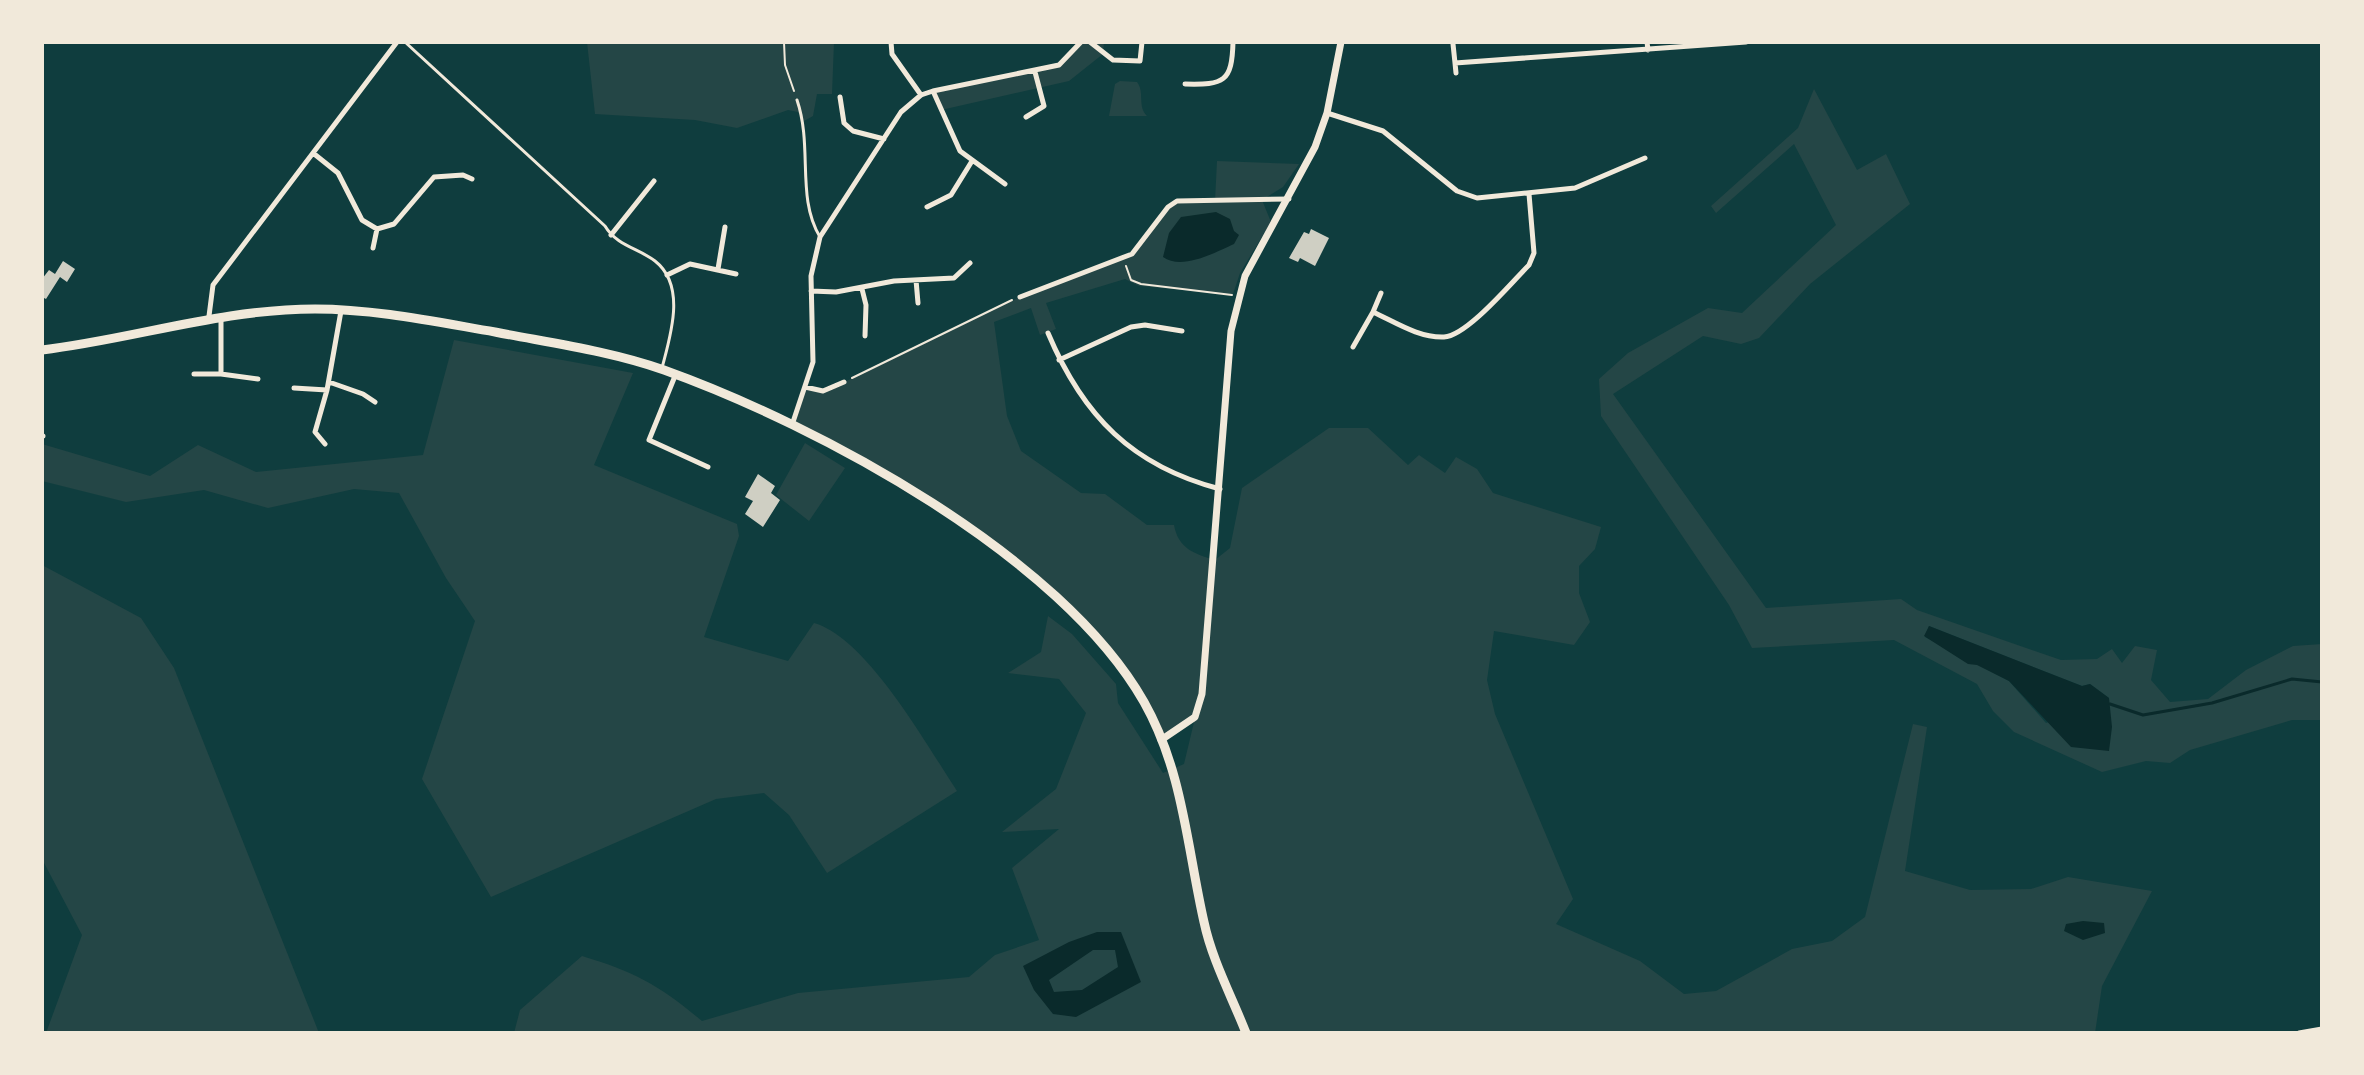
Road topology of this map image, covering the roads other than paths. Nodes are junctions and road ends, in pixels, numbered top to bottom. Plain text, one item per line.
1 (397, 42) edge
2 (405, 42) edge
3 (891, 42) edge
4 (1081, 42) edge
5 (1090, 42) edge
6 (1142, 42) edge
7 (1233, 42) edge
8 (1341, 42) edge
9 (1647, 42) edge
10 (1746, 42) edge
11 (1453, 44) dead end
12 (1648, 50) junction
13 (1455, 63) junction
14 (1035, 72) junction
15 (1456, 73) dead end
16 (1185, 84) dead end
17 (933, 91) junction
18 (921, 95) junction
19 (840, 97) dead end
20 (797, 100) road end
21 (1327, 113) junction
22 (1026, 117) dead end
23 (884, 139) junction
24 (313, 153) junction
25 (1645, 158) dead end
26 (972, 161) junction
27 (472, 179) dead end
28 (654, 181) dead end
29 (1005, 184) dead end
30 (1529, 194) junction
31 (1290, 199) junction
32 (927, 207) dead end
33 (725, 227) dead end
34 (377, 229) junction
35 (611, 235) junction
36 (820, 237) junction
37 (373, 248) dead end
38 (970, 263) dead end
39 (718, 269) junction
40 (736, 274) dead end
41 (667, 275) junction
42 (916, 280) junction
43 (862, 289) junction
44 (811, 291) junction
45 (1381, 293) dead end
46 (1020, 297) road end
47 (918, 303) dead end
48 (342, 310) junction
49 (1373, 312) junction
50 (221, 315) junction
51 (209, 316) junction
52 (1182, 331) dead end
53 (1048, 333) dead end
54 (865, 336) dead end
55 (1353, 347) dead end
56 (42, 350) edge
57 (1059, 360) junction
58 (662, 369) junction
59 (194, 374) dead end
60 (221, 374) junction
61 (675, 375) junction
62 (258, 379) dead end
63 (329, 382) junction
64 (844, 382) road end
65 (805, 387) junction
66 (294, 388) dead end
67 (327, 390) junction
68 (375, 402) dead end
69 (792, 425) junction
70 (325, 444) dead end
71 (708, 467) dead end
72 (1221, 489) junction
73 (1161, 740) junction
74 (2322, 1029) edge
75 (1246, 1033) edge
76 (2299, 1033) edge

1 - 24 street
2 - 35 lane
3 - 18 street
4 - 14 street
5 - 6 street
7 - 16 street
8 - 21 street
9 - 12 street
10 - 12 street
11 - 13 street
12 - 13 street
13 - 15 street
14 - 17 street
14 - 22 street
17 - 18 street
17 - 26 street
18 - 23 street
19 - 23 street
20 - 36 lane
21 - 30 street
21 - 31 street
23 - 36 street
24 - 34 street
24 - 51 street
25 - 30 street
26 - 29 street
26 - 32 street
27 - 34 street
28 - 35 street
30 - 49 street
31 - 46 street
31 - 72 street
33 - 39 street
34 - 37 street
35 - 41 lane
36 - 44 street
38 - 42 street
39 - 40 street
39 - 41 street
41 - 58 lane
42 - 43 street
42 - 47 street
43 - 44 street
43 - 54 street
44 - 65 street
45 - 49 street
48 - 50 main road
48 - 58 main road
48 - 63 street
49 - 55 street
50 - 51 main road
50 - 60 street
51 - 56 main road
52 - 57 street
53 - 57 street
57 - 72 street
58 - 61 main road
59 - 60 street
60 - 62 street
61 - 69 main road
61 - 71 street
63 - 67 street
63 - 68 street
64 - 65 street
65 - 69 street
66 - 67 street
67 - 70 street
69 - 73 main road
72 - 73 street
73 - 75 main road
74 - 76 street

